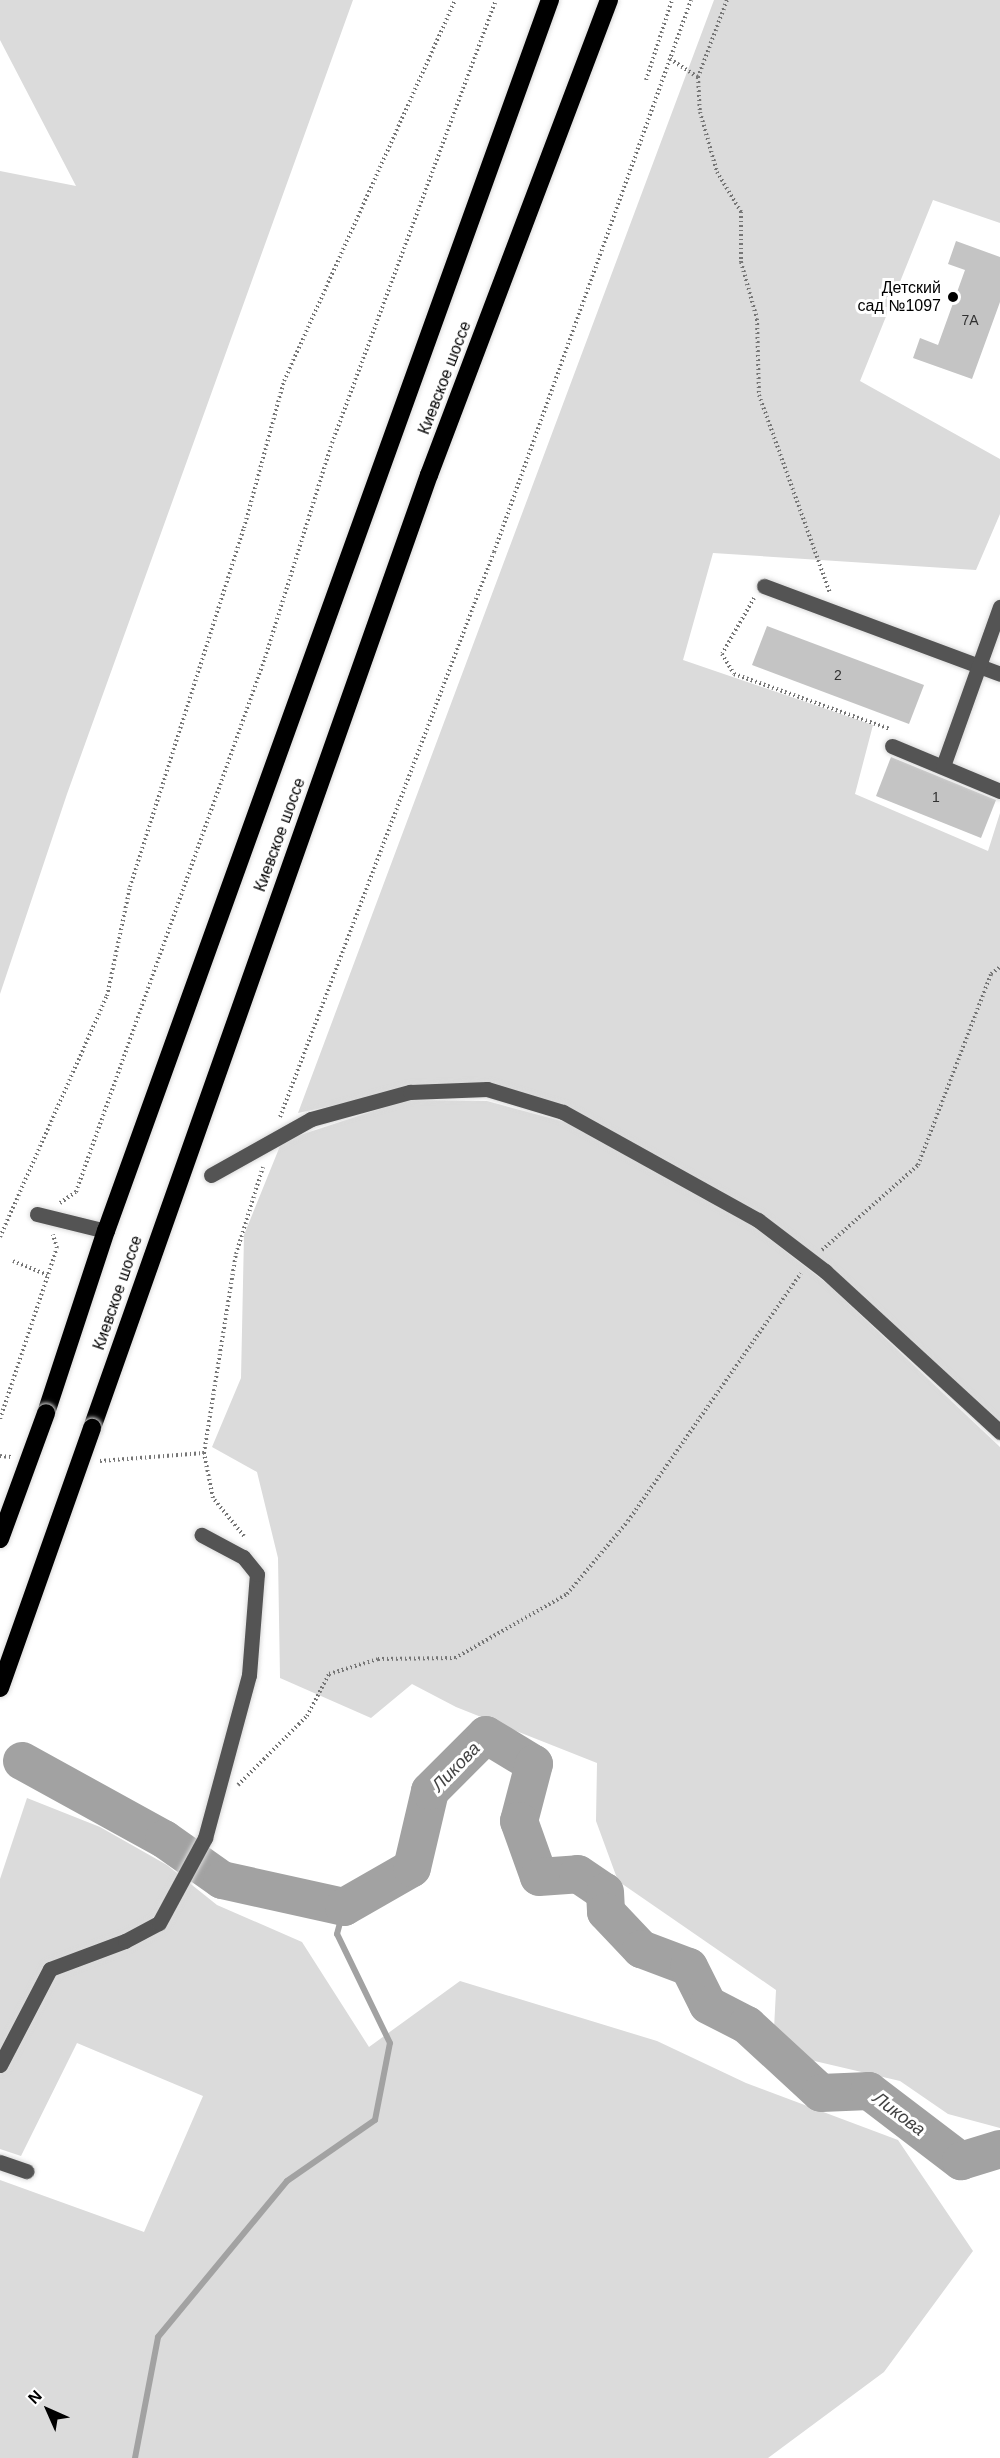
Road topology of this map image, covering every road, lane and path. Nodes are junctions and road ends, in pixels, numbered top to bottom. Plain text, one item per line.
1 (454, 0) edge
2 (496, 0) edge
3 (550, 0) edge
4 (609, 0) edge
5 (672, 0) edge
6 (691, 0) edge
7 (727, 0) edge
8 (670, 59) junction
9 (698, 77) junction
10 (646, 80) dead end
11 (764, 586) joint
12 (1000, 607) edge
13 (838, 614) junction
14 (979, 666) junction
15 (1000, 674) edge
16 (896, 747) joint
17 (943, 766) junction
18 (1000, 791) edge
19 (1000, 967) edge
20 (270, 1142) junction
21 (211, 1175) dead end
22 (37, 1214) dead end
23 (53, 1218) junction
24 (106, 1232) junction
25 (0, 1237) edge
26 (811, 1260) junction
27 (13, 1261) dead end
28 (47, 1275) junction
29 (0, 1419) edge
30 (1000, 1432) edge
31 (202, 1535) dead end
32 (0, 1539) edge
33 (243, 1557) junction
34 (0, 1688) edge
35 (216, 1799) junction
36 (0, 2065) edge
37 (0, 2162) edge
38 (26, 2171) dead end

1 - 25 path
2 - 23 path
3 - 24 highway, Киевское шоссе
4 - 34 highway, Киевское шоссе, bridge
5 - 10 path
6 - 8 path
7 - 9 path
8 - 9 path
8 - 20 path
9 - 13 path
11 - 13 street
11 - 16 path
12 - 14 street
13 - 14 street
14 - 15 street
14 - 17 street
16 - 17 street
17 - 18 street
19 - 26 path
20 - 21 street
20 - 26 street
20 - 33 path
22 - 23 street
23 - 24 street
23 - 28 path
24 - 32 highway, Киевское шоссе, bridge
26 - 30 street
26 - 35 path
27 - 28 path
28 - 29 path
31 - 33 street
33 - 35 street
35 - 36 street
37 - 38 street

